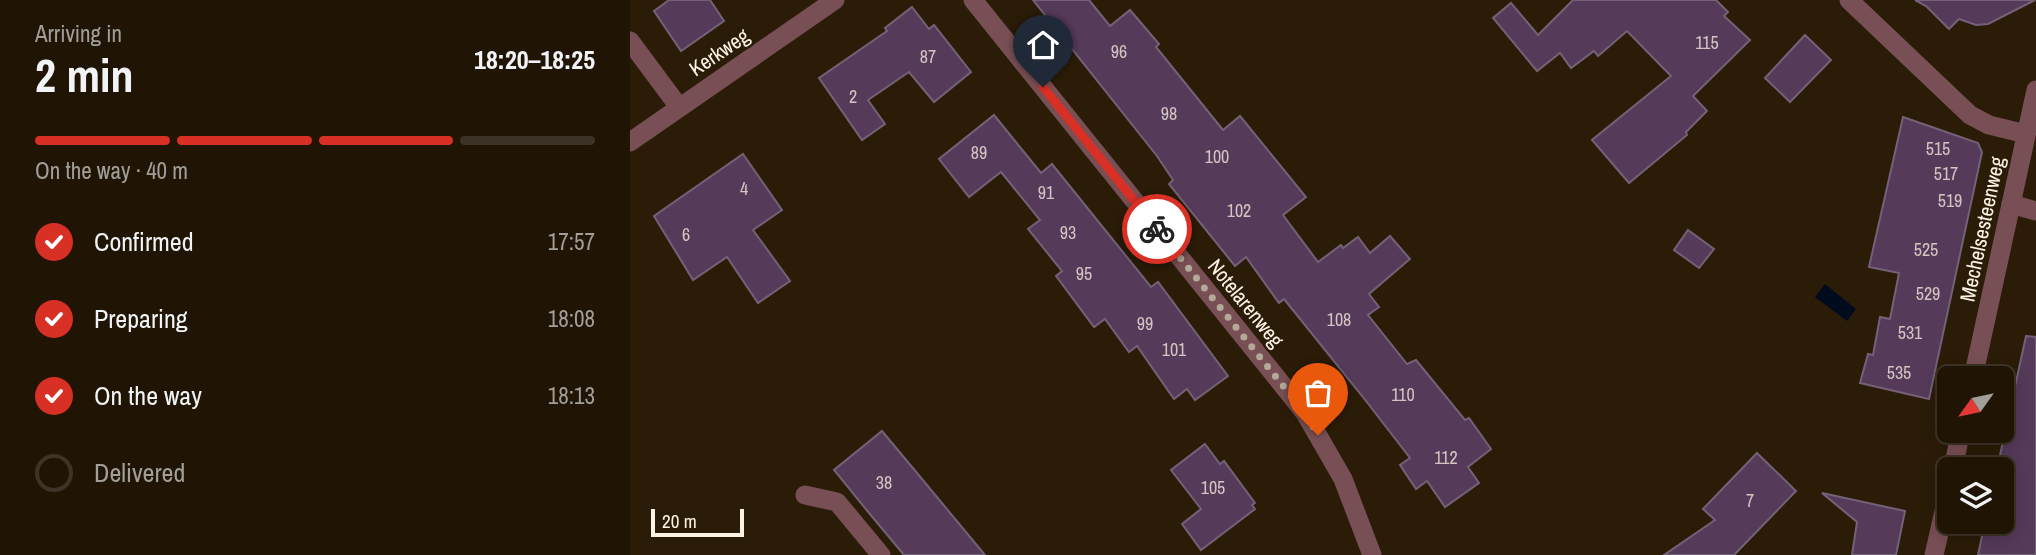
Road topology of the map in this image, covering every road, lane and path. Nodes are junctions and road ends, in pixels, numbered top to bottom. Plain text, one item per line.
1 (835, 0) edge
2 (973, 0) edge
3 (1849, 0) edge
4 (630, 41) edge
5 (2036, 90) edge
6 (678, 107) junction
7 (2026, 134) junction
8 (630, 142) edge
9 (2011, 204) junction
10 (2036, 211) edge
11 (1976, 366) edge
12 (806, 495) dead end
13 (1939, 534) edge
14 (881, 555) edge
15 (1372, 555) edge
16 (1934, 555) edge

1 - 6 street, Kerkweg
2 - 15 street, Notelarenweg
3 - 7 street
4 - 6 street
5 - 7 street, Mechelsesteenweg
6 - 8 street, Kerkweg
7 - 9 street, Mechelsesteenweg
9 - 10 street
9 - 11 street, Mechelsesteenweg
12 - 14 street
13 - 16 street

